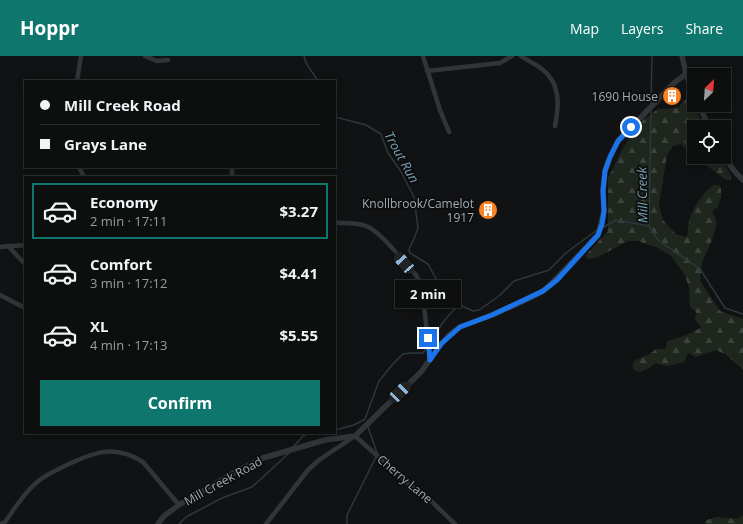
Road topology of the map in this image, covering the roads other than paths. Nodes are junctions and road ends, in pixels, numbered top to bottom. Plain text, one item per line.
1 (81, 56) edge
2 (145, 56) edge
3 (423, 56) edge
4 (512, 56) edge
5 (521, 56) edge
6 (682, 56) edge
7 (168, 60) dead end
8 (427, 71) junction
9 (686, 74) joint
10 (77, 80) edge
11 (555, 126) dead end
12 (449, 132) dead end
13 (729, 164) edge
14 (743, 180) edge
15 (336, 223) edge
16 (24, 245) edge
17 (8, 246) junction
18 (0, 247) edge
19 (24, 263) edge
20 (0, 295) edge
21 (24, 307) edge
22 (430, 360) junction
23 (355, 436) junction
24 (179, 505) junction
25 (1, 524) edge
26 (158, 524) edge
27 (266, 524) edge
28 (455, 524) edge

1 - 10 street
2 - 7 street
3 - 8 street
4 - 8 street
5 - 11 street
6 - 9 street
8 - 12 street
9 - 22 street
13 - 14 street
15 - 22 street
16 - 17 street
17 - 18 street
17 - 19 street
20 - 21 street
22 - 23 street
23 - 24 street, Mill Creek Road
23 - 27 street
23 - 28 street, Cherry Lane
24 - 25 street
24 - 26 street, Mill Creek Road

